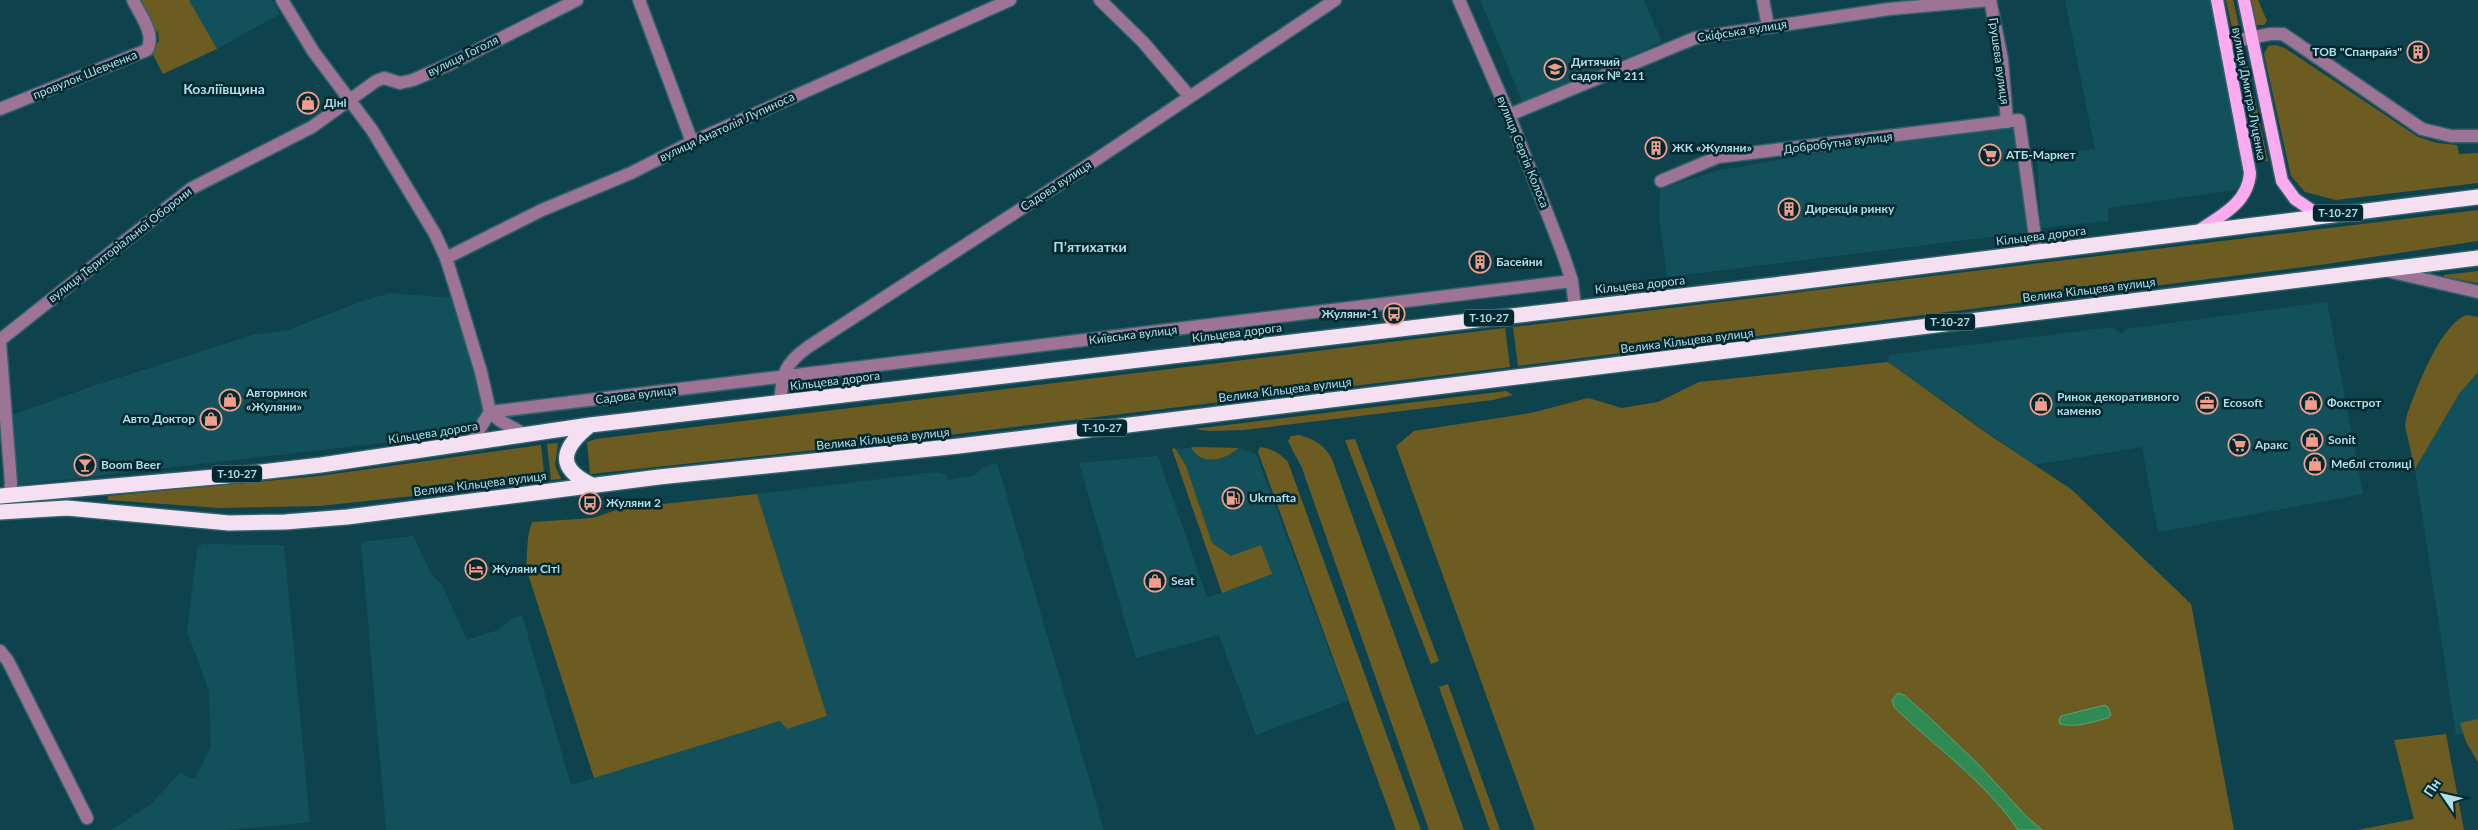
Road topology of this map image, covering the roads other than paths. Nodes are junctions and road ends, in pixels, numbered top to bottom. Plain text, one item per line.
1 (133, 0) edge
2 (282, 0) edge
3 (577, 0) edge
4 (639, 0) edge
5 (1010, 0) edge
6 (1100, 0) edge
7 (1335, 0) edge
8 (1459, 0) edge
9 (1763, 0) edge
10 (1990, 0) edge
11 (2217, 0) edge
12 (2244, 0) edge
13 (1889, 5) edge
14 (1768, 26) junction
15 (2252, 38) junction
16 (2225, 43) junction
17 (1190, 97) junction
18 (350, 99) junction
19 (0, 110) edge
20 (1509, 115) junction
21 (2013, 121) junction
22 (2478, 136) edge
23 (692, 142) junction
24 (1661, 181) dead end
25 (2478, 197) edge
26 (2320, 216) junction
27 (2198, 230) junction
28 (2036, 251) junction
29 (446, 258) junction
30 (2478, 258) edge
31 (2380, 270) junction
32 (1572, 281) junction
33 (2478, 292) edge
34 (1575, 308) junction
35 (0, 342) edge
36 (783, 376) junction
37 (780, 403) junction
38 (490, 412) junction
39 (590, 425) junction
40 (524, 434) junction
41 (472, 442) junction
42 (592, 485) junction
43 (5, 495) edge
44 (0, 512) edge
45 (0, 651) edge
46 (87, 818) dead end

1 - 19 street, провулок Шевченка
2 - 18 street
3 - 18 street, вулиця Гоголя
4 - 23 street
5 - 23 street, вулиця Анатолія Лупиноса
6 - 17 street
7 - 17 street, Садова вулиця
8 - 20 street, вулиця Сергія Колоса
9 - 14 street
10 - 13 street, Скіфська вулиця
10 - 21 street, Грушева вулиця
11 - 16 main road, вулиця Дмитра Луценка
12 - 15 main road, вулиця Дмитра Луценка
13 - 14 street, Скіфська вулиця
14 - 20 street, Скіфська вулиця
15 - 16 street
15 - 22 street
15 - 26 main road, вулиця Дмитра Луценка
16 - 27 main road, вулиця Дмитра Луценка
17 - 36 street, Садова вулиця
18 - 29 street
18 - 35 street, вулиця Територіальної Оборони
20 - 32 street, вулиця Сергія Колоса
21 - 24 street, Добробутна вулиця
21 - 28 street, Грушева вулиця
23 - 29 street, вулиця Анатолія Лупиноса
25 - 26 highway, Кільцева дорога / Т-10-27
26 - 27 highway, Кільцева дорога / Т-10-27
27 - 28 highway, Кільцева дорога / Т-10-27
28 - 34 highway, Кільцева дорога / Т-10-27
29 - 38 street
30 - 31 highway, Т-10-27
31 - 33 street
31 - 42 highway, Велика Кільцева вулиця / Т-10-27
32 - 34 street, вулиця Сергія Колоса
32 - 36 street, Київська вулиця
34 - 37 highway, Кільцева дорога / Т-10-27
35 - 43 street, вулиця Територіальної Оборони
36 - 37 street, Садова вулиця
36 - 38 street, Садова вулиця
37 - 39 highway, Кільцева дорога / Т-10-27
38 - 40 street
38 - 41 street
39 - 40 highway, Кільцева дорога / Т-10-27
39 - 42 highway
40 - 41 highway, Кільцева дорога / Т-10-27
41 - 43 highway, Кільцева дорога / Т-10-27
42 - 44 highway, Велика Кільцева вулиця / Т-10-27
45 - 46 street

